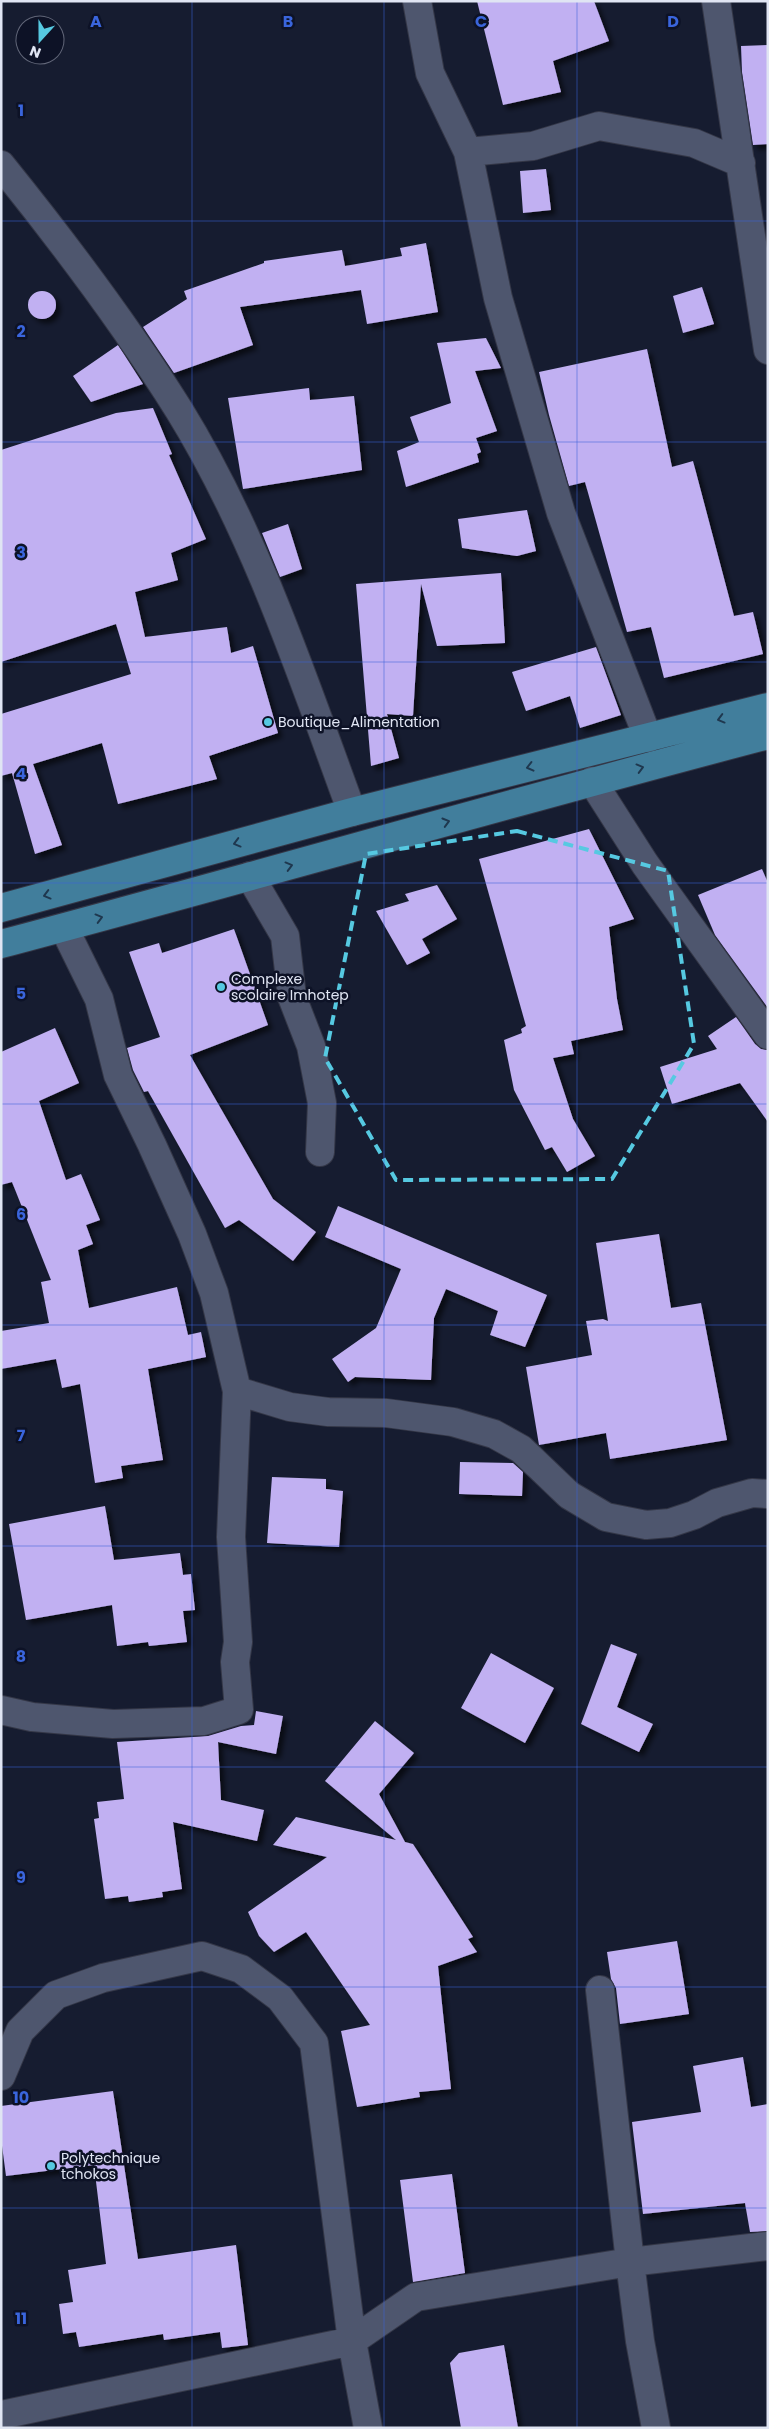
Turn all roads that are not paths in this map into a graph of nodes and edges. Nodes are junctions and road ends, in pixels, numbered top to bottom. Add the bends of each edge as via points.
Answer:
1 (417, 1) edge
2 (716, 1) edge
3 (468, 152) junction
4 (741, 163) junction
5 (1, 165) edge
6 (768, 350) edge
7 (768, 707) edge
8 (768, 735) edge
9 (648, 738) junction
10 (592, 781) junction
11 (352, 812) junction
12 (250, 876) junction
13 (1, 908) edge
14 (64, 928) junction
15 (1, 944) edge
16 (768, 1034) edge
17 (320, 1152) dead end
18 (237, 1391) junction
19 (768, 1494) edge
20 (1, 1710) edge
21 (600, 1990) dead end
22 (1, 2076) edge
23 (768, 2246) edge
24 (630, 2262) junction
25 (352, 2341) junction
26 (1, 2415) edge
27 (368, 2428) edge
28 (656, 2428) edge

1 - 3 street via 430,73
2 - 4 street
3 - 4 street via 533,146 598,126 694,143
3 - 9 street via 498,298 561,513
4 - 6 street
5 - 11 street via 67,247 174,402 224,493 261,572
7 -> 9 main road
10 -> 8 main road
9 -> 11 main road
12 -> 10 main road
10 - 16 street via 645,864
11 -> 13 main road
14 -> 12 main road
12 - 17 street via 286,936 292,997 311,1046 322,1103
14 - 15 main road
14 - 18 street via 98,999 118,1075 192,1234 214,1293
18 - 19 street via 290,1406 453,1422 494,1434 521,1449 569,1495 606,1516 646,1525 670,1523 717,1503 752,1493
18 - 20 street via 231,1537 239,1710 204,1721 112,1724 32,1717
21 - 24 street
22 - 25 street via 20,2030 56,1995 103,1978 202,1956 241,1969 280,1998 314,2043
23 - 24 street
24 - 25 street via 416,2297
24 - 28 street
25 - 26 street
25 - 27 street

